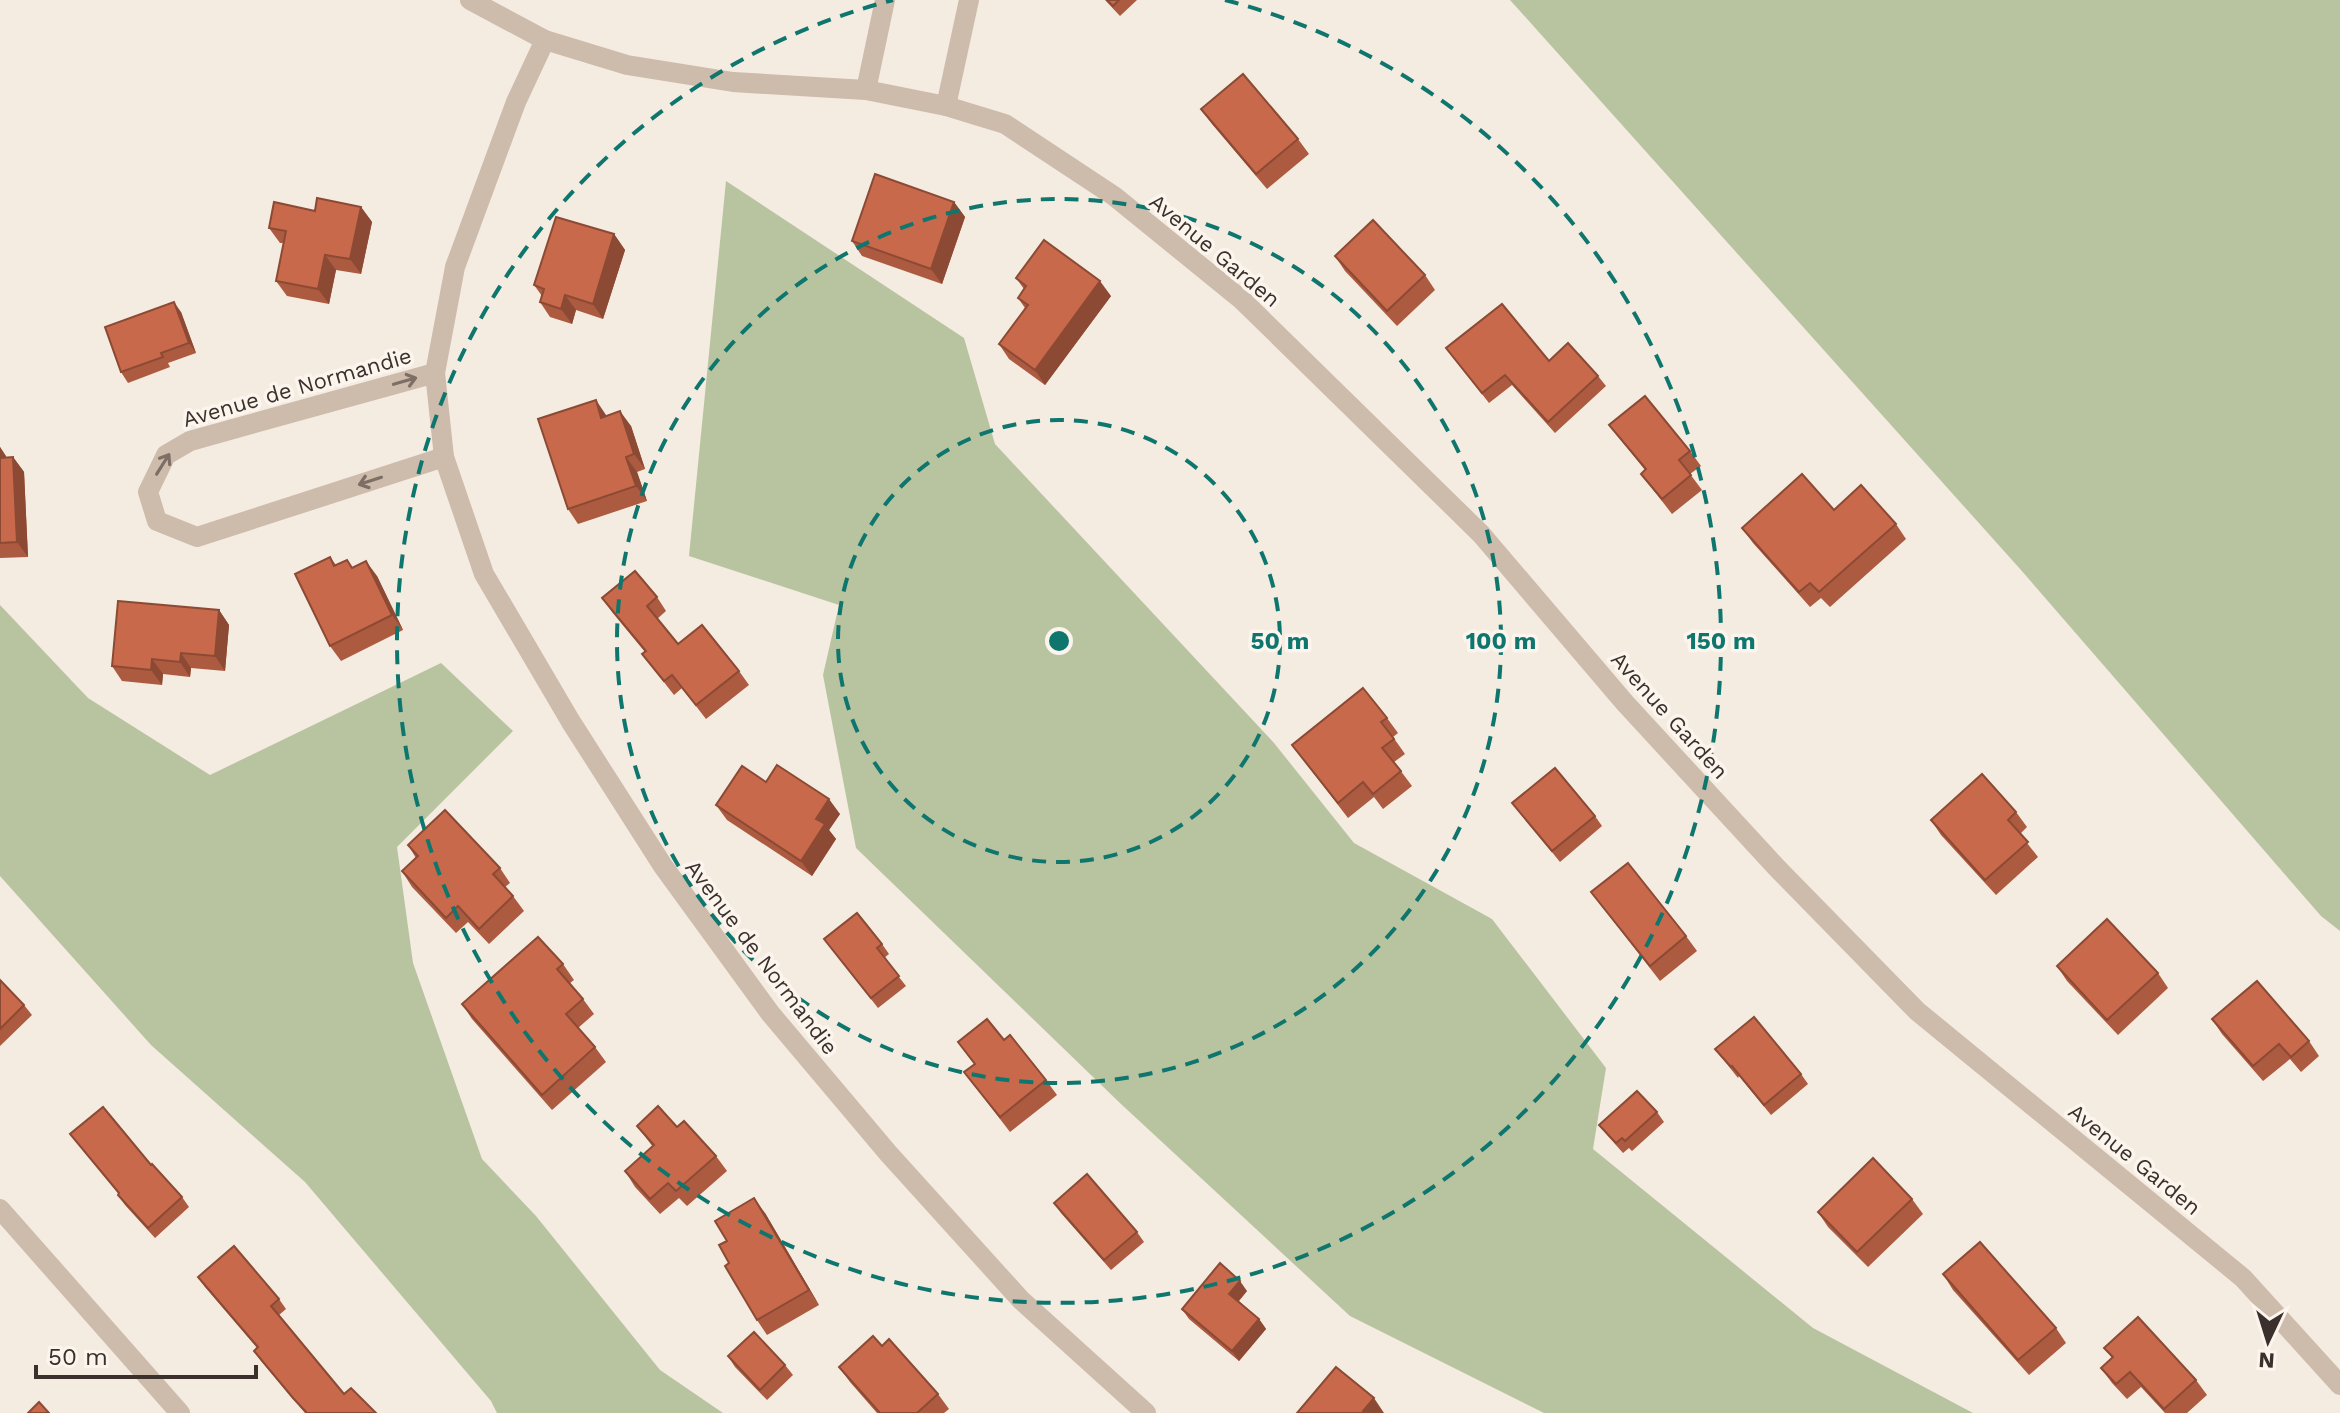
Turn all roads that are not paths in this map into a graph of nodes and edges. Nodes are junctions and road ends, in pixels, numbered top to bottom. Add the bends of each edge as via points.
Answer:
1 (470, 0) edge
2 (885, 0) edge
3 (969, 0) edge
4 (545, 40) junction
5 (866, 90) junction
6 (946, 106) junction
7 (435, 373) junction
8 (444, 457) junction
9 (0, 1209) edge
10 (2340, 1385) edge
11 (180, 1413) edge
12 (1146, 1413) edge

1 - 4 street, Avenue Garden
2 - 5 street
3 - 6 street
4 - 5 street, Avenue Garden via 627,65 733,82
4 - 7 street, Avenue de Normandie via 516,102 455,267
5 - 6 street, Avenue Garden
6 - 10 street, Avenue Garden via 1005,124 1114,196 1242,300 1481,534 1625,703 1917,1011 2243,1278
7 - 8 street, Avenue de Normandie
8 -> 7 street, Avenue de Normandie via 197,537 157,521 148,492 166,455 190,441
8 - 12 street, Avenue de Normandie via 484,574 663,866 770,1013 1021,1300
9 - 11 street

